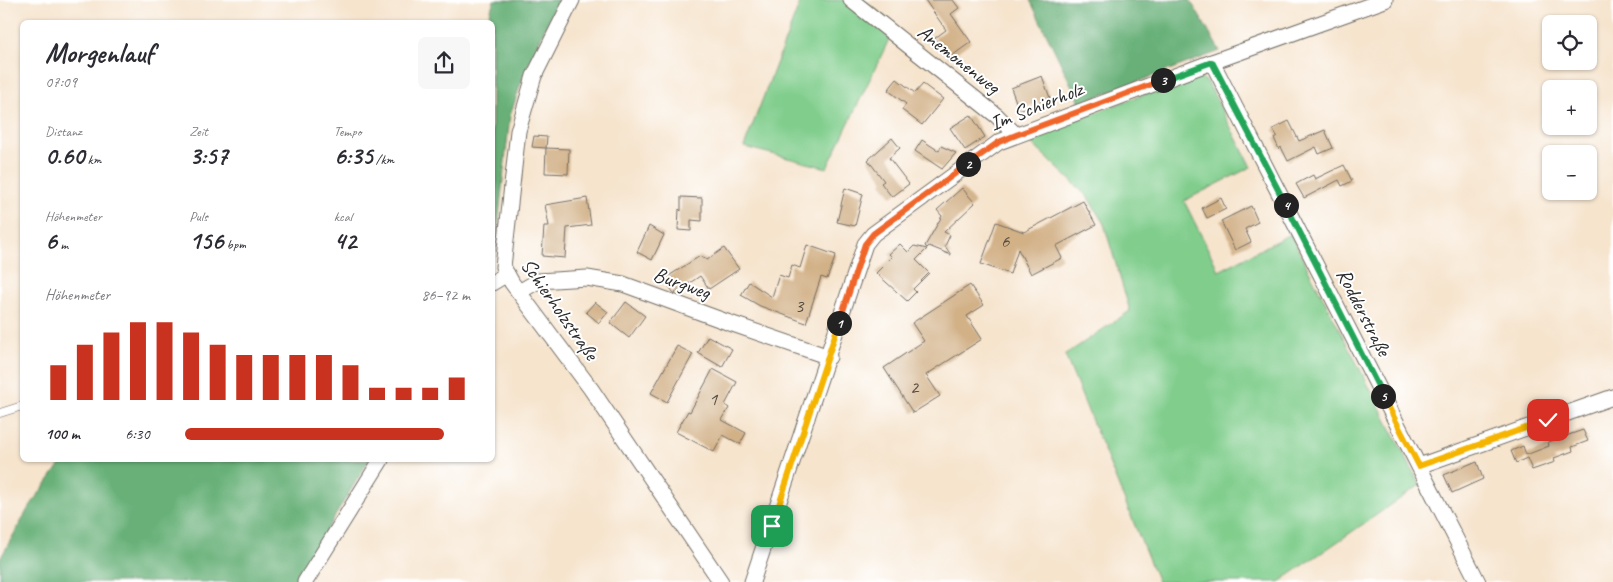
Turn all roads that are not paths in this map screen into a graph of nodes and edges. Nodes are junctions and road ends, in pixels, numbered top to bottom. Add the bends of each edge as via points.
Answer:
1 (572, 0) edge
2 (851, 0) edge
3 (1385, 0) edge
4 (1212, 62) junction
5 (1016, 135) junction
6 (507, 274) junction
7 (495, 280) edge
8 (519, 292) junction
9 (828, 357) junction
10 (1613, 396) edge
11 (20, 407) edge
12 (0, 413) edge
13 (381, 462) edge
14 (1419, 466) junction
15 (305, 582) edge
16 (721, 582) edge
17 (752, 582) edge
18 (1478, 582) edge

1 - 6 street, Schierholzstraße via 534,76 518,131 503,263
2 - 5 street, Anemonenweg via 997,116
3 - 4 street, Im Schierholz
4 - 5 street, Im Schierholz
4 - 14 street, Rodderstraße
5 - 9 street, Im Schierholz via 999,142 873,234 865,244
6 - 7 street
6 - 8 street, Schierholzstraße
8 - 9 street, Burgweg via 538,281 587,278 623,284
8 - 16 street, Schierholzstraße via 591,389
9 - 17 street, Im Schierholz
10 - 14 street
11 - 12 lane
13 - 15 street
14 - 18 street, Rodderstraße

